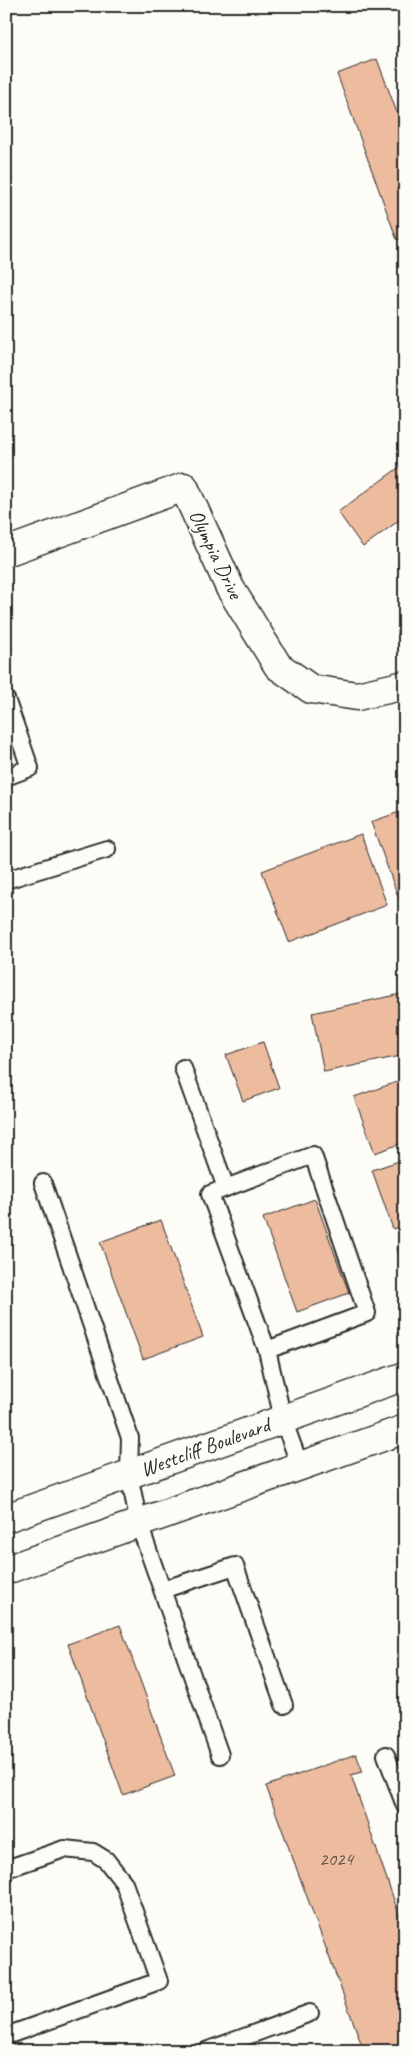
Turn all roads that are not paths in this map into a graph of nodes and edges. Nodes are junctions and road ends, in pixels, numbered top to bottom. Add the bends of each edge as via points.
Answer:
1 (6, 552) edge
2 (405, 685) edge
3 (6, 699) edge
4 (6, 776) edge
5 (107, 849) dead end
6 (6, 880) edge
7 (183, 1068) dead end
8 (43, 1183) dead end
9 (226, 1188) junction
10 (267, 1350) junction
11 (405, 1376) edge
12 (283, 1419) junction
13 (405, 1429) edge
14 (300, 1466) junction
15 (129, 1474) junction
16 (6, 1518) edge
17 (139, 1524) junction
18 (6, 1570) edge
19 (162, 1590) junction
20 (284, 1705) dead end
21 (220, 1755) dead end
22 (386, 1755) dead end
23 (405, 1806) edge
24 (6, 1869) edge
25 (310, 2013) dead end
26 (6, 2036) edge
27 (206, 2051) edge

1 - 2 street, Olympia Drive via 184,487 230,588 278,666 311,689 357,696
3 - 4 lane via 30,768
5 - 6 lane
7 - 9 lane
8 - 15 lane via 130,1438
9 - 10 lane via 210,1194
9 - 10 lane via 313,1155 367,1313
10 - 12 lane
11 - 12 street, Westcliff Boulevard
12 - 14 lane
12 - 15 street, Westcliff Boulevard
13 - 14 street
14 - 17 street
15 - 16 street, Westcliff Boulevard
15 - 17 lane
17 - 18 street
17 - 19 lane
19 - 20 lane via 235,1566
19 - 21 lane
22 - 23 lane
24 - 26 lane via 64,1849 93,1852 106,1860 124,1884 159,1981
25 - 27 lane

